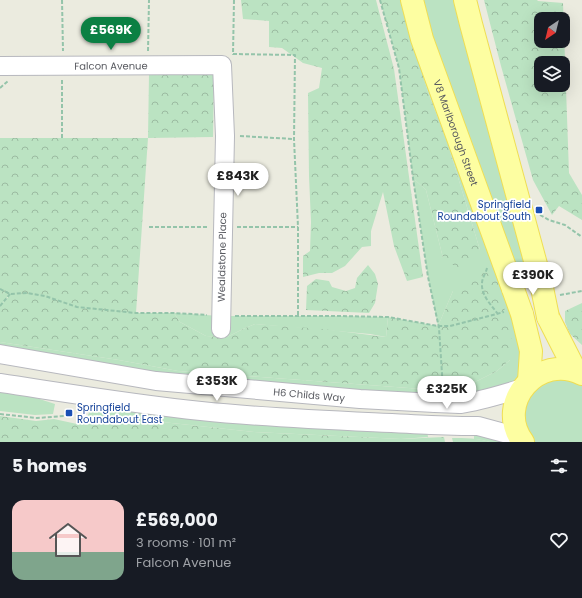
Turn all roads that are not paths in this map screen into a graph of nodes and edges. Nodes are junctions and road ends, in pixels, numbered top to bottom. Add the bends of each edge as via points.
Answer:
1 (412, 0) edge
2 (465, 0) edge
3 (222, 65) joint
4 (0, 66) edge
5 (221, 329) dead end
6 (2, 355) edge
7 (578, 372) edge
8 (0, 383) edge
9 (526, 384) junction
10 (521, 440) edge

1 - 9 main road, V8 Marlborough Street, bridge via 424,46 522,314 531,351
2 - 7 main road, bridge via 548,316
3 - 4 street, Falcon Avenue
3 - 5 street, Wealdstone Place via 225,136
6 - 9 street, H6 Childs Way, bridge via 156,381 360,399 439,396 460,404 495,397
7 - 9 main road via 558,368 542,372
8 - 10 street, bridge via 202,411 282,418 478,426
9 - 10 main road, V8 Marlborough Street via 517,399 514,412 515,425

